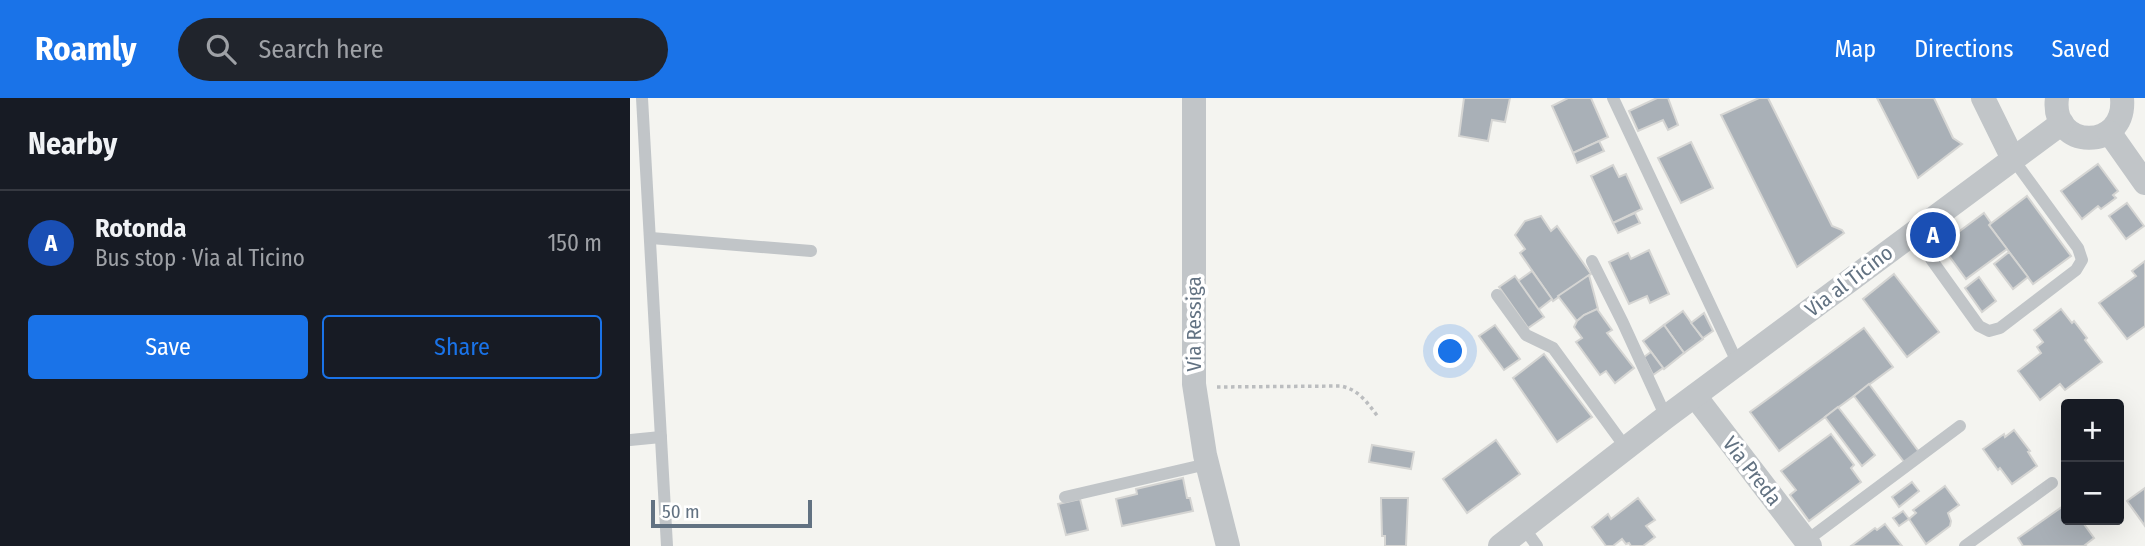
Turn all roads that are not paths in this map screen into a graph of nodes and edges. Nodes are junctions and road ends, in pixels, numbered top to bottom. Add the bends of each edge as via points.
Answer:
1 (642, 98) edge
2 (1194, 98) edge
3 (1613, 98) edge
4 (1983, 98) edge
5 (2057, 98) edge
6 (2122, 98) edge
7 (2062, 124) junction
8 (2109, 132) junction
9 (2013, 159) junction
10 (2145, 183) edge
11 (651, 238) junction
12 (811, 251) dead end
13 (1931, 259) dead end
14 (1592, 261) dead end
15 (1497, 295) dead end
16 (1738, 364) junction
17 (1695, 397) junction
18 (1667, 417) junction
19 (1960, 426) dead end
20 (661, 437) junction
21 (630, 440) edge
22 (1626, 448) junction
23 (1207, 464) junction
24 (2052, 483) dead end
25 (1065, 497) dead end
26 (1530, 537) edge
27 (1808, 543) edge
28 (667, 546) edge
29 (1228, 546) edge
30 (1500, 546) edge
31 (1965, 546) edge

1 - 11 lane
2 - 23 street, Via Ressiga via 1194,384
3 - 16 lane
4 - 9 street
5 - 7 street
6 - 8 street via 2121,117
7 - 8 street via 2084,138
7 - 9 street, Via al Ticino
8 - 10 street
9 - 13 lane via 2078,248 2082,260 2076,270 2000,328 1989,331 1979,326
9 - 16 street, Via al Ticino
11 - 12 lane
11 - 20 lane
14 - 18 lane
15 - 22 lane via 1527,335 1553,348
16 - 17 street, Via al Ticino
17 - 18 street, Via al Ticino
17 - 27 street, Via Preda
18 - 22 street, Via al Ticino
19 - 27 lane
20 - 21 lane
20 - 28 lane
22 - 26 street, Via al Ticino
23 - 25 lane
23 - 29 street, Via Ressiga
24 - 31 lane
26 - 30 street, Via al Ticino

